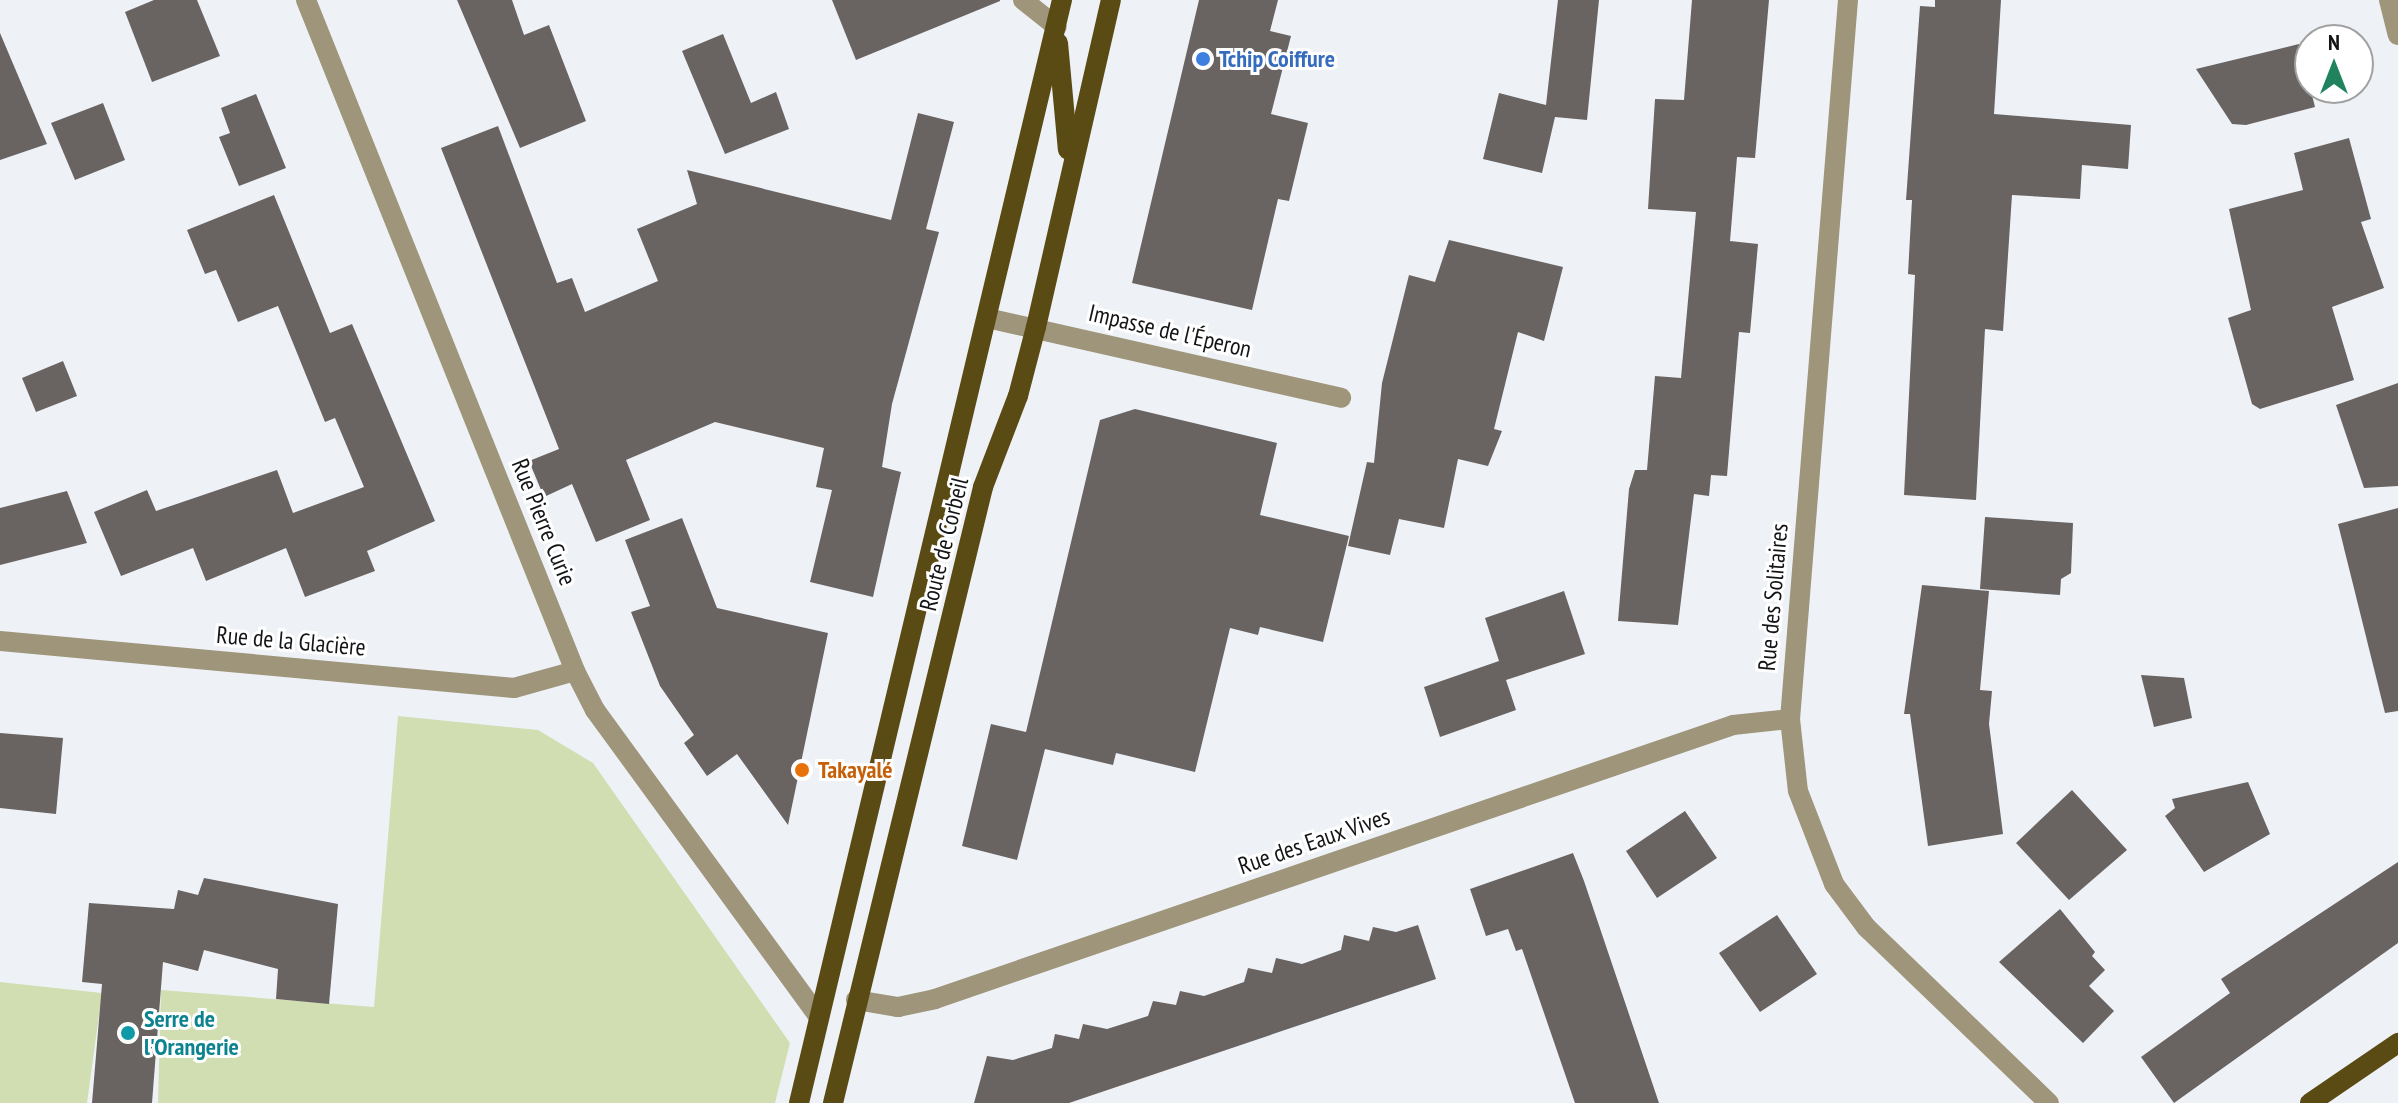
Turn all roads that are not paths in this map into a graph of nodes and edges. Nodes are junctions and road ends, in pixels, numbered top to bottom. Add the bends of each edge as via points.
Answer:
1 (306, 0) edge
2 (1023, 0) edge
3 (1062, 0) edge
4 (1111, 0) edge
5 (1848, 0) edge
6 (2389, 0) edge
7 (1057, 27) junction
8 (2398, 35) edge
9 (1070, 167) junction
10 (987, 318) junction
11 (1036, 327) junction
12 (1341, 398) dead end
13 (0, 641) edge
14 (575, 671) junction
15 (1790, 719) junction
16 (856, 1000) junction
17 (819, 1017) junction
18 (2398, 1043) edge
19 (799, 1103) edge
20 (833, 1103) edge
21 (2049, 1103) edge
22 (2310, 1103) edge

1 - 14 street, Rue Pierre Curie
2 - 7 street
3 - 7 main road, Route de Corbeil
4 - 9 main road, Route de Corbeil
5 - 15 street, Rue des Solitaires
6 - 8 street
7 - 9 main road
7 - 10 main road, Route de Corbeil
9 - 11 main road, Route de Corbeil
10 - 11 street, Impasse de l'Éperon
10 - 17 main road, Route de Corbeil
11 - 12 street, Impasse de l'Éperon
11 - 16 main road, Route de Corbeil via 1018,396 983,487
13 - 14 street, Rue de la Glacière via 514,688
14 - 17 street, Rue Pierre Curie via 595,710
15 - 16 street, Rue des Eaux Vives via 1733,725 935,999 898,1007
15 - 21 street, Rue des Solitaires via 1798,791 1834,884 1866,927
16 - 20 main road, Route de Corbeil
17 - 19 main road, Route de Corbeil
18 - 22 main road

